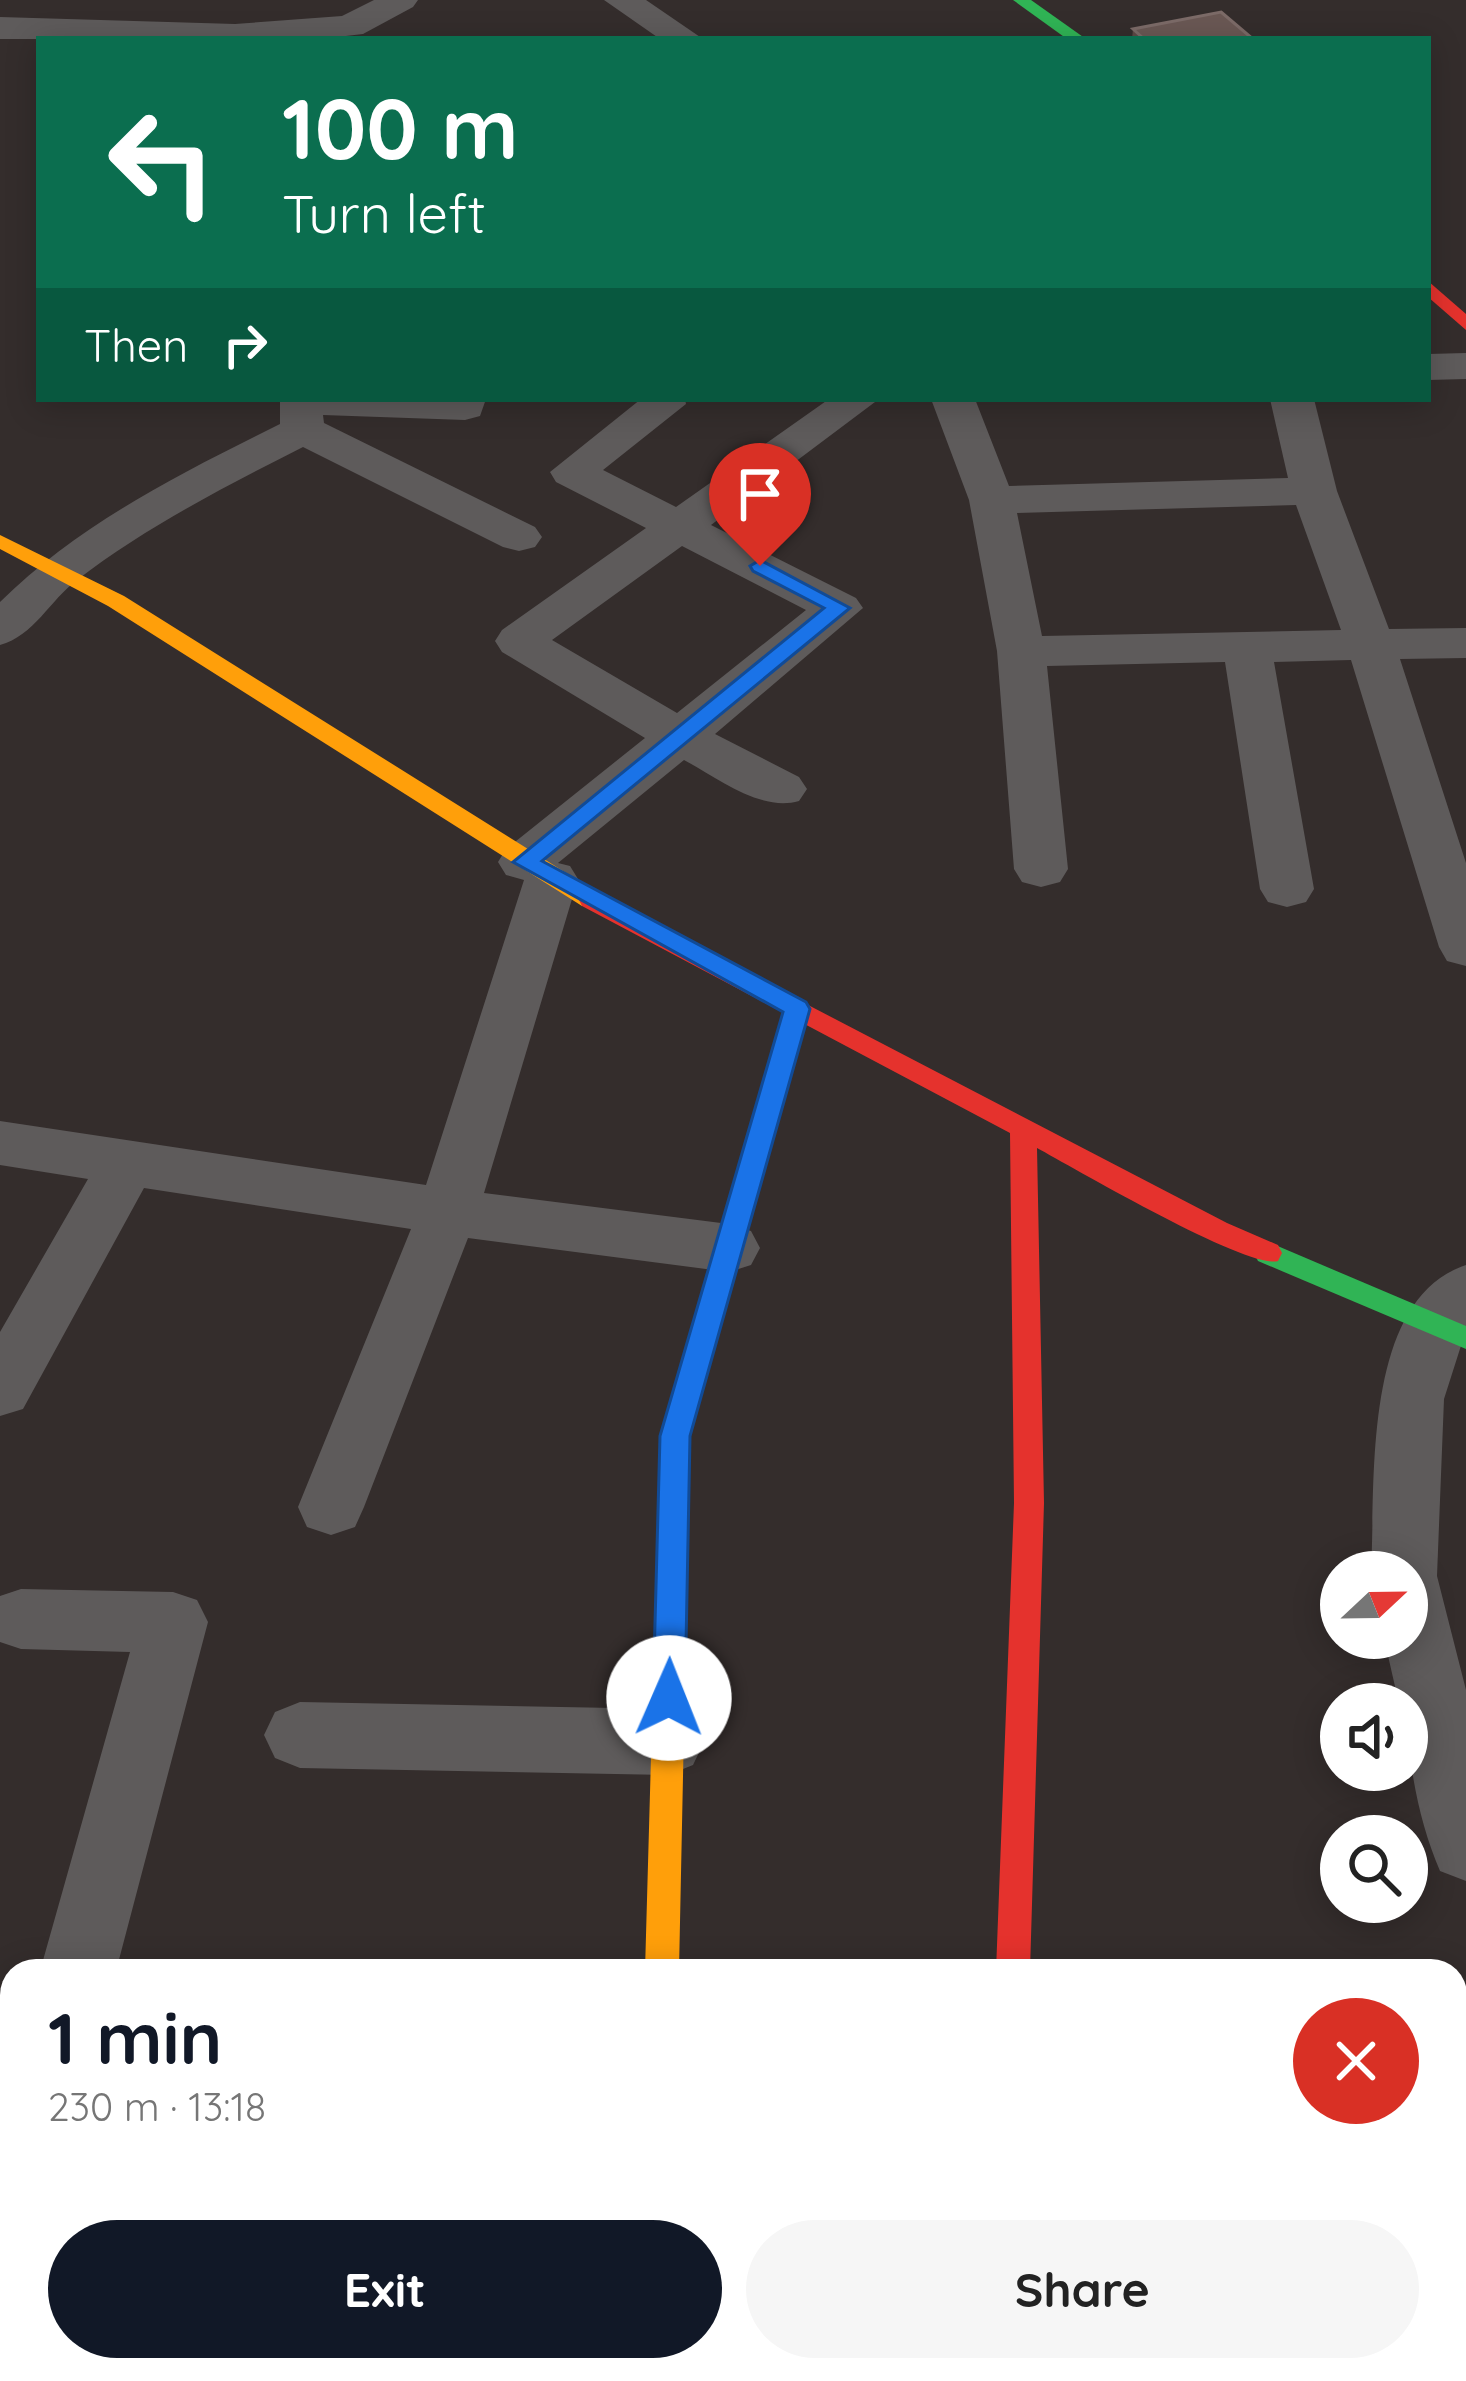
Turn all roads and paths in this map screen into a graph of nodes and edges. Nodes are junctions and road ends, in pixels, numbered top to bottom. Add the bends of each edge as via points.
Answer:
1 (401, 0) edge
2 (622, 0) edge
3 (1021, 0) edge
4 (0, 28) edge
5 (136, 36) edge
6 (680, 36) edge
7 (1074, 36) edge
8 (1431, 290) edge
9 (1464, 320) edge
10 (1466, 365) edge
11 (1431, 367) edge
12 (300, 402) edge
13 (328, 402) edge
14 (464, 402) edge
15 (664, 402) edge
16 (853, 402) edge
17 (954, 402) edge
18 (1293, 402) edge
19 (303, 430) junction
20 (1315, 491) junction
21 (992, 500) junction
22 (681, 525) junction
23 (520, 537) dead end
24 (0, 541) edge
25 (58, 572) junction
26 (0, 630) edge
27 (1466, 644) edge
28 (1371, 646) junction
29 (1021, 651) junction
30 (1248, 651) junction
31 (680, 737) junction
32 (782, 789) dead end
33 (1041, 869) dead end
34 (538, 871) junction
35 (1287, 889) dead end
36 (1466, 946) edge
37 (797, 1009) junction
38 (1023, 1129) junction
39 (0, 1143) edge
40 (128, 1163) junction
41 (448, 1212) junction
42 (729, 1248) junction
43 (1455, 1317) edge
44 (0, 1390) edge
45 (331, 1507) dead end
46 (1406, 1551) edge
47 (21, 1619) dead end
48 (1424, 1659) edge
49 (300, 1735) dead end
50 (668, 1742) junction
51 (1466, 1846) edge
52 (81, 1959) edge
53 (662, 1959) edge
54 (1013, 1959) edge

1 - 5 street via 350,26
2 - 6 street
3 - 7 street
4 - 5 street
8 - 9 street
10 - 11 street
12 - 19 street
13 - 14 street
15 - 22 street via 572,472
16 - 22 street
17 - 21 street
18 - 20 street
19 - 23 street
19 - 25 street via 197,483
20 - 21 street
20 - 28 street
21 - 29 street
22 - 31 street via 839,608
22 - 31 street via 519,641
24 - 25 street
25 - 26 street
25 - 34 street
27 - 28 street
28 - 30 street
28 - 36 street
29 - 30 street
29 - 33 street
30 - 35 street
31 - 32 street
31 - 34 street
34 - 37 street
34 - 41 street
37 - 38 street
37 - 42 street
38 - 43 street via 1217,1231
38 - 54 street via 1029,1503
39 - 40 street
40 - 41 street
40 - 44 street
41 - 42 street
41 - 45 street
42 - 50 street via 675,1436
43 - 46 street via 1412,1399
47 - 52 street via 173,1622
48 - 51 street
49 - 50 street
50 - 53 street

